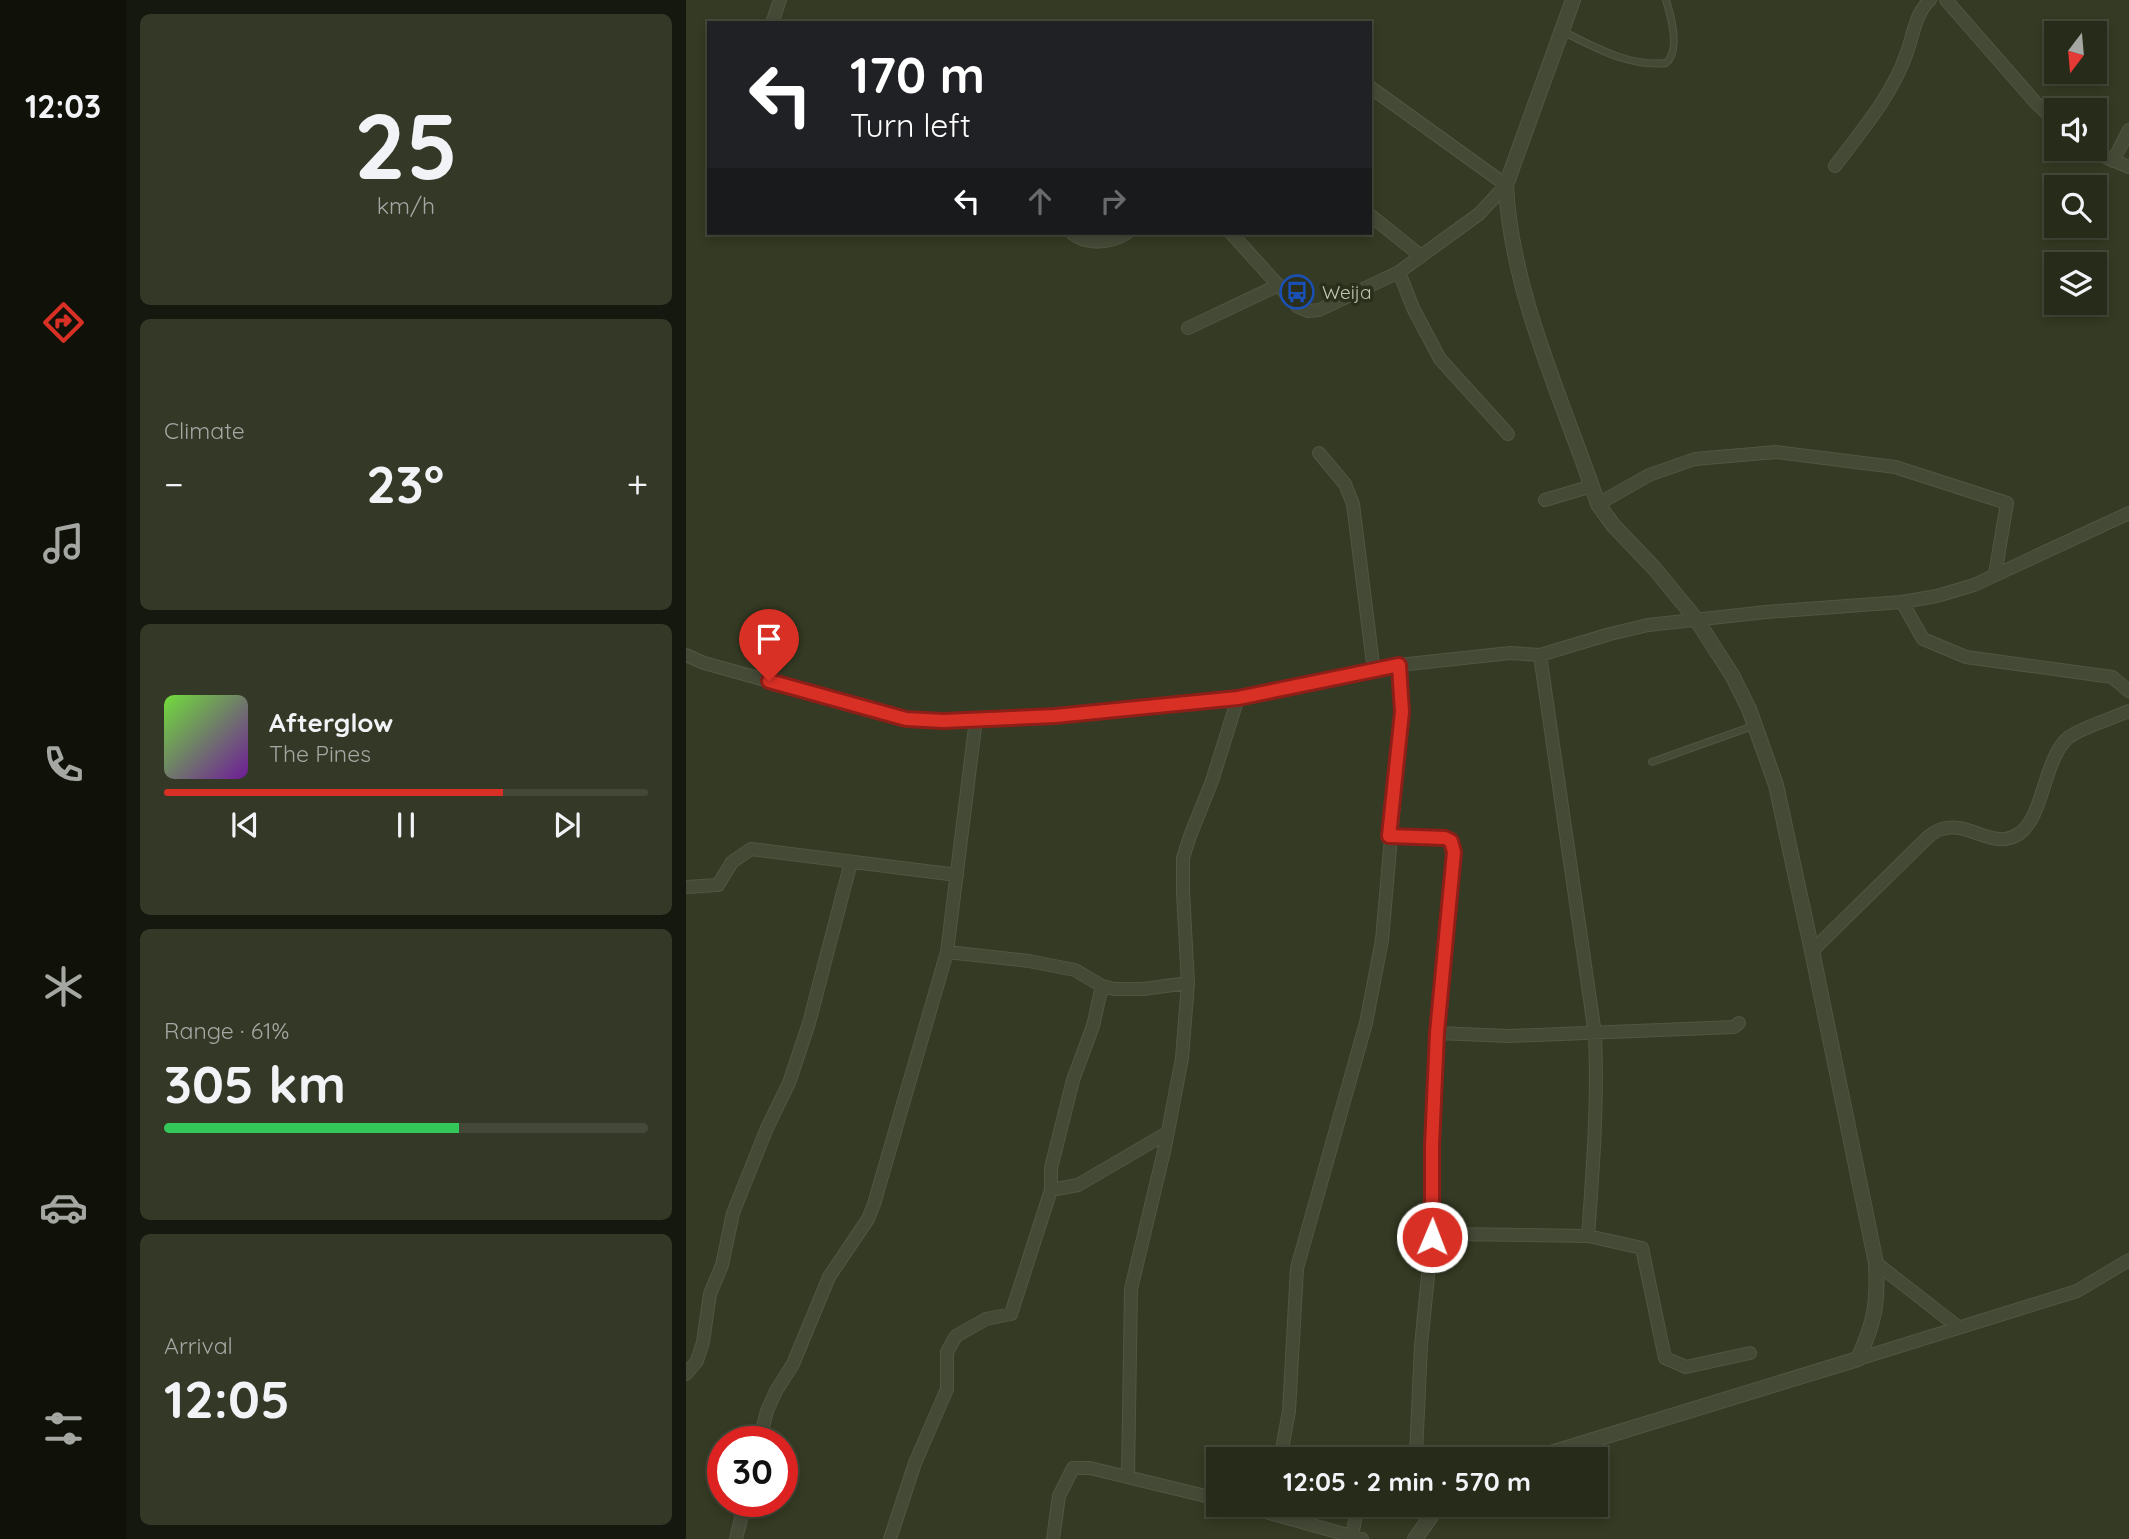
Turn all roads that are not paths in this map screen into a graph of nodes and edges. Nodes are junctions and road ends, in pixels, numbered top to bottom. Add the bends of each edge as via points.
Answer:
1 (780, 0) edge
2 (1573, 0) edge
3 (1666, 0) edge
4 (1930, 0) edge
5 (1946, 0) edge
6 (773, 21) edge
7 (1562, 31) junction
8 (1372, 88) edge
9 (2044, 111) edge
10 (2129, 130) edge
11 (2107, 158) edge
12 (2113, 161) junction
13 (1835, 166) dead end
14 (2129, 167) edge
15 (1506, 185) junction
16 (1372, 217) edge
17 (1075, 235) edge
18 (1124, 235) edge
19 (1233, 235) edge
20 (1421, 256) junction
21 (1399, 272) junction
22 (1279, 285) junction
23 (1188, 328) dead end
24 (1508, 434) dead end
25 (1319, 453) dead end
26 (1592, 486) junction
27 (1545, 500) dead end
28 (1598, 504) junction
29 (2129, 513) edge
30 (1995, 574) junction
31 (1902, 602) junction
32 (1696, 619) junction
33 (686, 655) edge
34 (1540, 655) junction
35 (1399, 665) junction
36 (1374, 672) junction
37 (2129, 691) edge
38 (1238, 698) junction
39 (2129, 711) edge
40 (976, 719) junction
41 (1755, 726) junction
42 (1651, 762) dead end
43 (1389, 836) junction
44 (851, 862) junction
45 (957, 876) junction
46 (686, 887) edge
47 (1812, 951) junction
48 (947, 952) junction
49 (1188, 983) junction
50 (1102, 986) junction
51 (1739, 1023) dead end
52 (1437, 1033) junction
53 (1595, 1034) junction
54 (1167, 1133) junction
55 (1051, 1190) junction
56 (1588, 1236) junction
57 (1432, 1237) junction
58 (2129, 1260) edge
59 (1876, 1263) junction
60 (1958, 1327) junction
61 (1749, 1353) dead end
62 (1858, 1359) junction
63 (686, 1374) edge
64 (764, 1426) edge
65 (1282, 1447) edge
66 (1416, 1447) edge
67 (1570, 1447) edge
68 (1128, 1476) junction
69 (1206, 1496) edge
70 (741, 1517) edge
71 (1297, 1517) edge
72 (1357, 1517) edge
73 (1431, 1517) edge
74 (1357, 1537) edge
75 (736, 1539) edge
76 (890, 1539) edge
77 (1053, 1539) edge
78 (1415, 1539) edge

1 - 6 street
2 - 7 street
3 - 7 lane via 1673,41 1672,57 1666,63 1609,54
4 - 13 street via 1923,6 1906,57 1874,117
5 - 9 street
7 - 15 street
8 - 15 street
10 - 12 street
11 - 12 street
12 - 14 street
15 - 20 street via 1479,214
15 - 26 street via 1507,212 1526,293
16 - 20 street
17 - 18 street via 1081,240 1113,242
19 - 22 street
20 - 21 street
21 - 22 street via 1336,304 1308,311 1298,307
21 - 24 street via 1440,359
22 - 23 street
25 - 36 street via 1345,484 1353,504
26 - 27 street
26 - 28 street
28 - 30 street via 1649,475 1695,459 1776,452 1895,467 2007,503
28 - 32 street
29 - 30 street
30 - 31 street via 1974,585
31 - 32 street
31 - 37 street via 1923,639 1966,657 2112,677
32 - 34 street via 1648,625
32 - 41 street via 1732,675
33 - 40 street via 906,719
34 - 35 street via 1510,653
34 - 53 street
35 - 36 street
35 - 43 street via 1402,712
36 - 38 street
38 - 40 street
38 - 49 street via 1183,858
39 - 47 street via 2068,738 2055,757 2028,827 2003,841 1942,828
40 - 45 street
41 - 42 lane
41 - 47 street via 1776,785
43 - 52 street via 1445,838 1453,845
43 - 65 street via 1382,940 1366,1023 1297,1268 1289,1411
44 - 45 street
44 - 46 street via 751,849 732,862 718,885
44 - 63 street via 809,1023 789,1083 733,1213 722,1265 710,1294 703,1342 697,1361
45 - 48 street
47 - 59 street
48 - 50 street via 1075,970
48 - 64 street via 874,1204 829,1277
49 - 50 street via 1126,990
49 - 54 street via 1182,1058
50 - 55 street via 1051,1168
51 - 53 street via 1734,1027
52 - 53 street
52 - 57 street
53 - 56 street via 1596,1137
54 - 55 street via 1078,1185
54 - 68 street via 1131,1289
55 - 76 street via 1011,1314 986,1319 956,1336 947,1352 947,1390 915,1463
56 - 57 street
56 - 61 street via 1642,1248 1665,1358 1686,1367
57 - 66 street
58 - 60 street via 2077,1291
59 - 60 street
59 - 62 street via 1878,1297
60 - 62 street
62 - 67 street
68 - 69 street
68 - 77 street via 1073,1468 1059,1496
70 - 75 street
71 - 74 street
72 - 74 street
73 - 78 street

